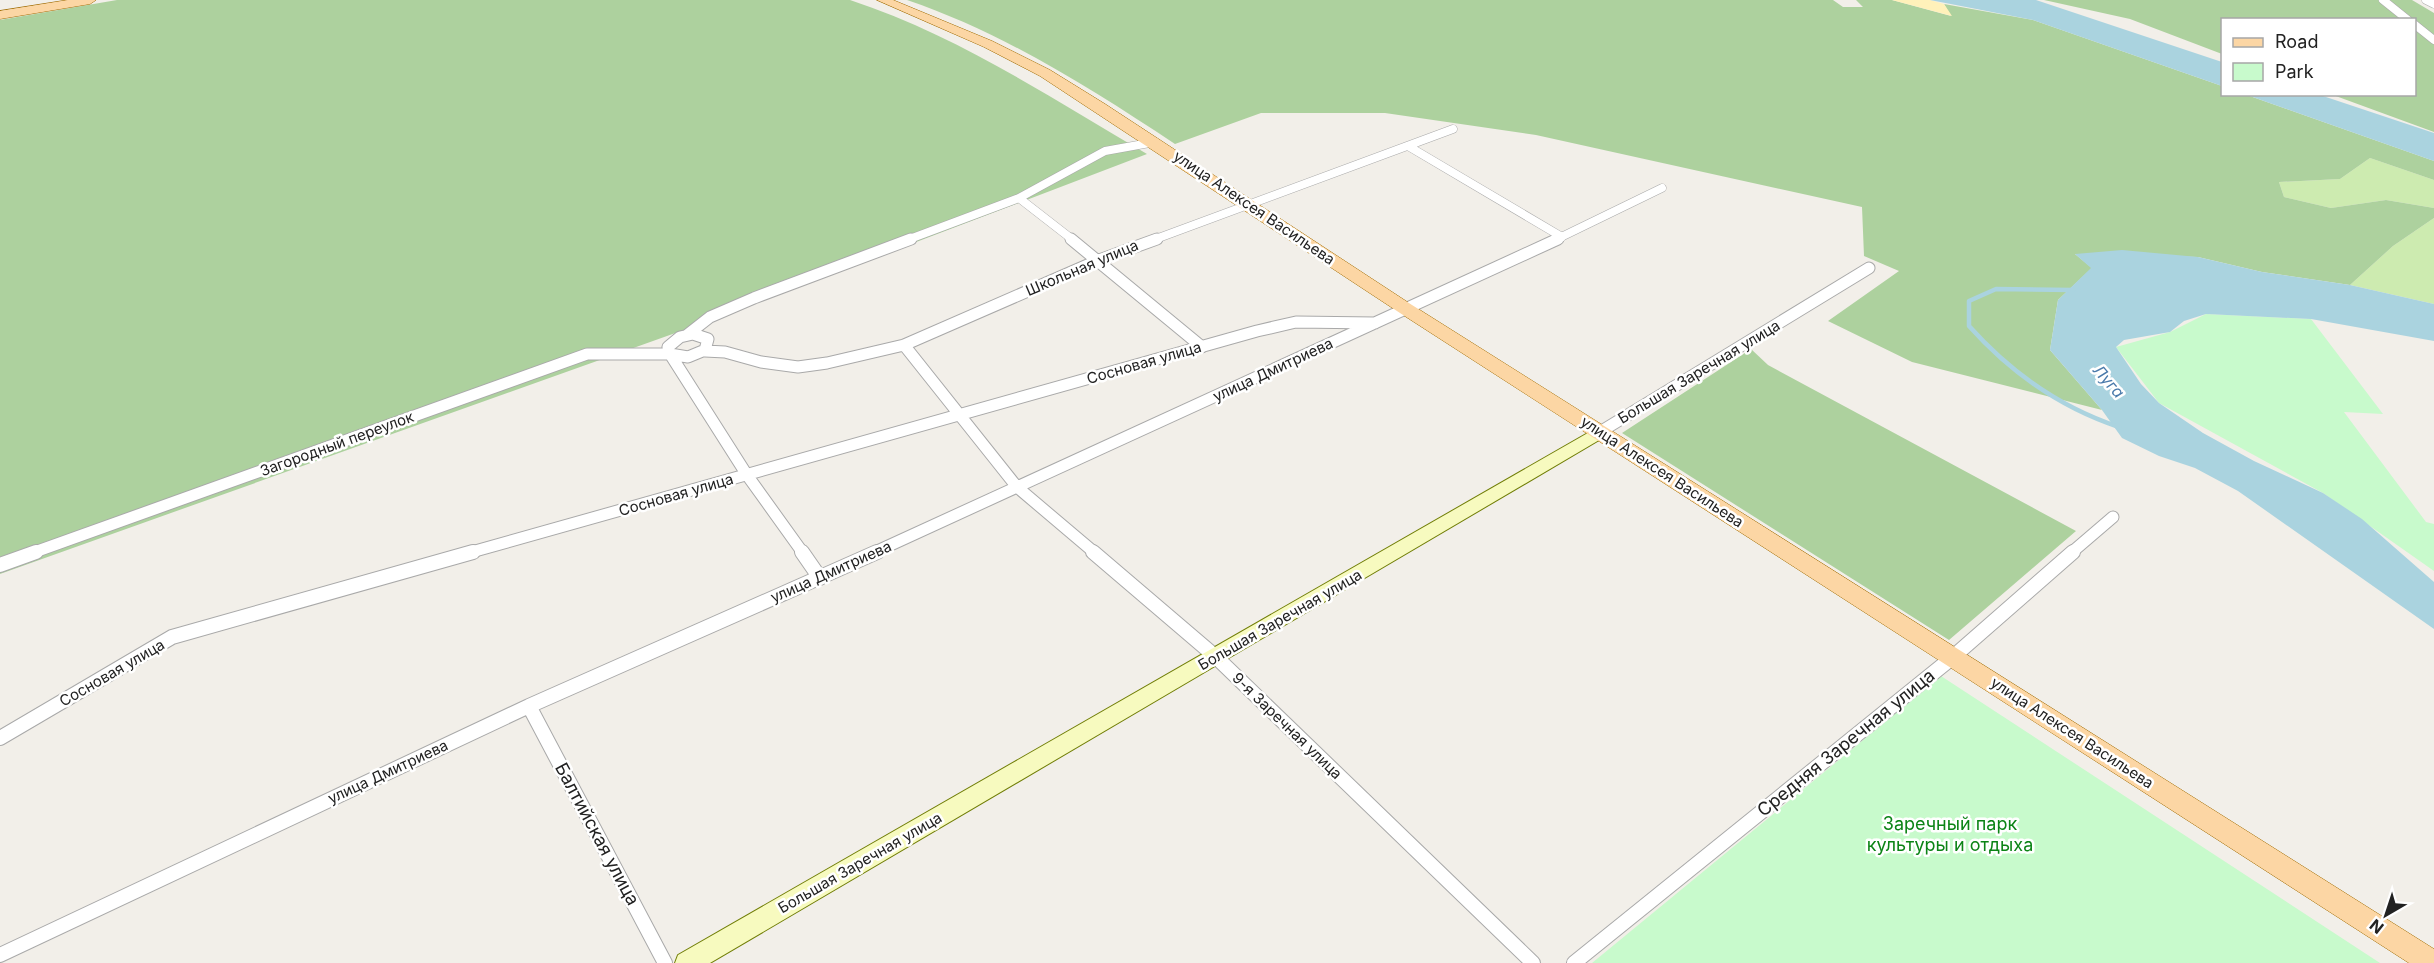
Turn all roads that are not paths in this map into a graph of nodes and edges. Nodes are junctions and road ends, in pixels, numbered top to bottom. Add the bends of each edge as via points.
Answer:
1 (90, 0) edge
2 (883, 0) edge
3 (2384, 0) edge
4 (2426, 0) edge
5 (2434, 4) edge
6 (0, 15) edge
7 (2406, 18) edge
8 (2416, 25) edge
9 (2434, 40) edge
10 (1453, 129) dead end
11 (1155, 142) junction
12 (1408, 146) junction
13 (1662, 188) dead end
14 (1019, 198) junction
15 (1245, 204) junction
16 (1562, 237) junction
17 (1099, 260) junction
18 (1869, 268) dead end
19 (1406, 309) junction
20 (1376, 323) junction
21 (687, 335) junction
22 (904, 345) junction
23 (1202, 347) junction
24 (705, 351) junction
25 (673, 358) junction
26 (963, 416) junction
27 (1600, 432) junction
28 (747, 475) junction
29 (1017, 487) junction
30 (2113, 517) dead end
31 (0, 565) edge
32 (820, 578) junction
33 (1216, 657) junction
34 (1953, 657) junction
35 (529, 706) junction
36 (0, 738) edge
37 (0, 955) edge
38 (665, 963) edge
39 (687, 963) edge
40 (1533, 963) edge
41 (1574, 963) edge
42 (2432, 963) edge

1 - 6 main road
2 - 11 main road, улица Алексея Васильева via 948,25 1045,73
3 - 7 street
4 - 5 street
8 - 9 street
10 - 12 street, Школьная улица
11 - 14 street via 1105,151
11 - 15 main road, улица Алексея Васильева
12 - 15 street, Школьная улица
12 - 16 street
13 - 16 street, улица Дмитриева
14 - 17 street
14 - 21 street via 754,298 710,317
15 - 17 street, Школьная улица
15 - 19 main road, улица Алексея Васильева
16 - 19 street, улица Дмитриева
17 - 22 street, Школьная улица
17 - 23 street
18 - 27 street, Большая Заречная улица
19 - 20 street, улица Дмитриева
19 - 27 main road, улица Алексея Васильева
20 - 23 street, Сосновая улица via 1296,322
20 - 29 street, улица Дмитриева
21 - 24 street via 700,334 708,339
21 - 25 street via 670,343
22 - 24 street, Школьная улица via 798,367
22 - 26 street, 9-я Заречная улица
23 - 26 street, Сосновая улица
24 - 25 street, Загородный переулок
25 - 28 street
25 - 31 street, Загородный переулок via 588,354
26 - 28 street, Сосновая улица
26 - 29 street, 9-я Заречная улица
27 - 33 street, Большая Заречная улица
27 - 34 main road, улица Алексея Васильева
28 - 32 street
28 - 36 street, Сосновая улица via 172,637
29 - 32 street, улица Дмитриева
29 - 33 street, 9-я Заречная улица
30 - 34 street, Средняя Заречная улица
32 - 35 street, улица Дмитриева
33 - 39 street, Большая Заречная улица
33 - 40 street, 9-я Заречная улица
34 - 41 street, Средняя Заречная улица
34 - 42 main road, улица Алексея Васильева
35 - 37 street, улица Дмитриева
35 - 38 street, Балтийская улица

